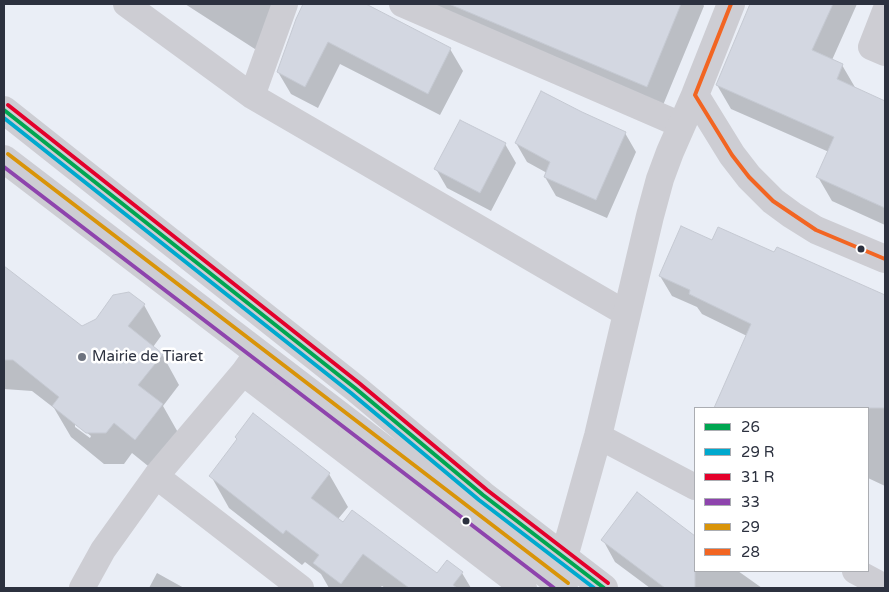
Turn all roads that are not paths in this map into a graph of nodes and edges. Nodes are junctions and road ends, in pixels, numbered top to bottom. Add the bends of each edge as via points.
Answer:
1 (126, 4) edge
2 (284, 4) edge
3 (402, 4) edge
4 (731, 4) edge
5 (885, 11) edge
6 (885, 53) edge
7 (695, 95) junction
8 (252, 96) junction
9 (4, 110) edge
10 (681, 125) junction
11 (4, 159) edge
12 (885, 259) edge
13 (627, 314) junction
14 (250, 363) junction
15 (598, 436) junction
16 (156, 476) junction
17 (694, 486) edge
18 (564, 557) junction
19 (857, 572) edge
20 (293, 586) edge
21 (885, 587) edge
22 (82, 588) edge
23 (524, 588) edge
24 (564, 588) edge
25 (604, 588) edge

1 - 8 street
2 - 8 street
3 - 10 street
4 - 7 main road
5 - 6 street via 872,47
7 - 10 main road
7 - 12 main road via 732,155 772,201 816,230
8 - 13 street
9 - 18 main road
10 - 13 main road via 652,207
11 - 14 main road
13 - 15 main road
14 - 16 street
14 - 23 street
14 - 24 main road
15 - 17 street
15 - 18 main road
16 - 20 street
16 - 22 street via 103,550
18 - 25 main road
19 - 21 street

